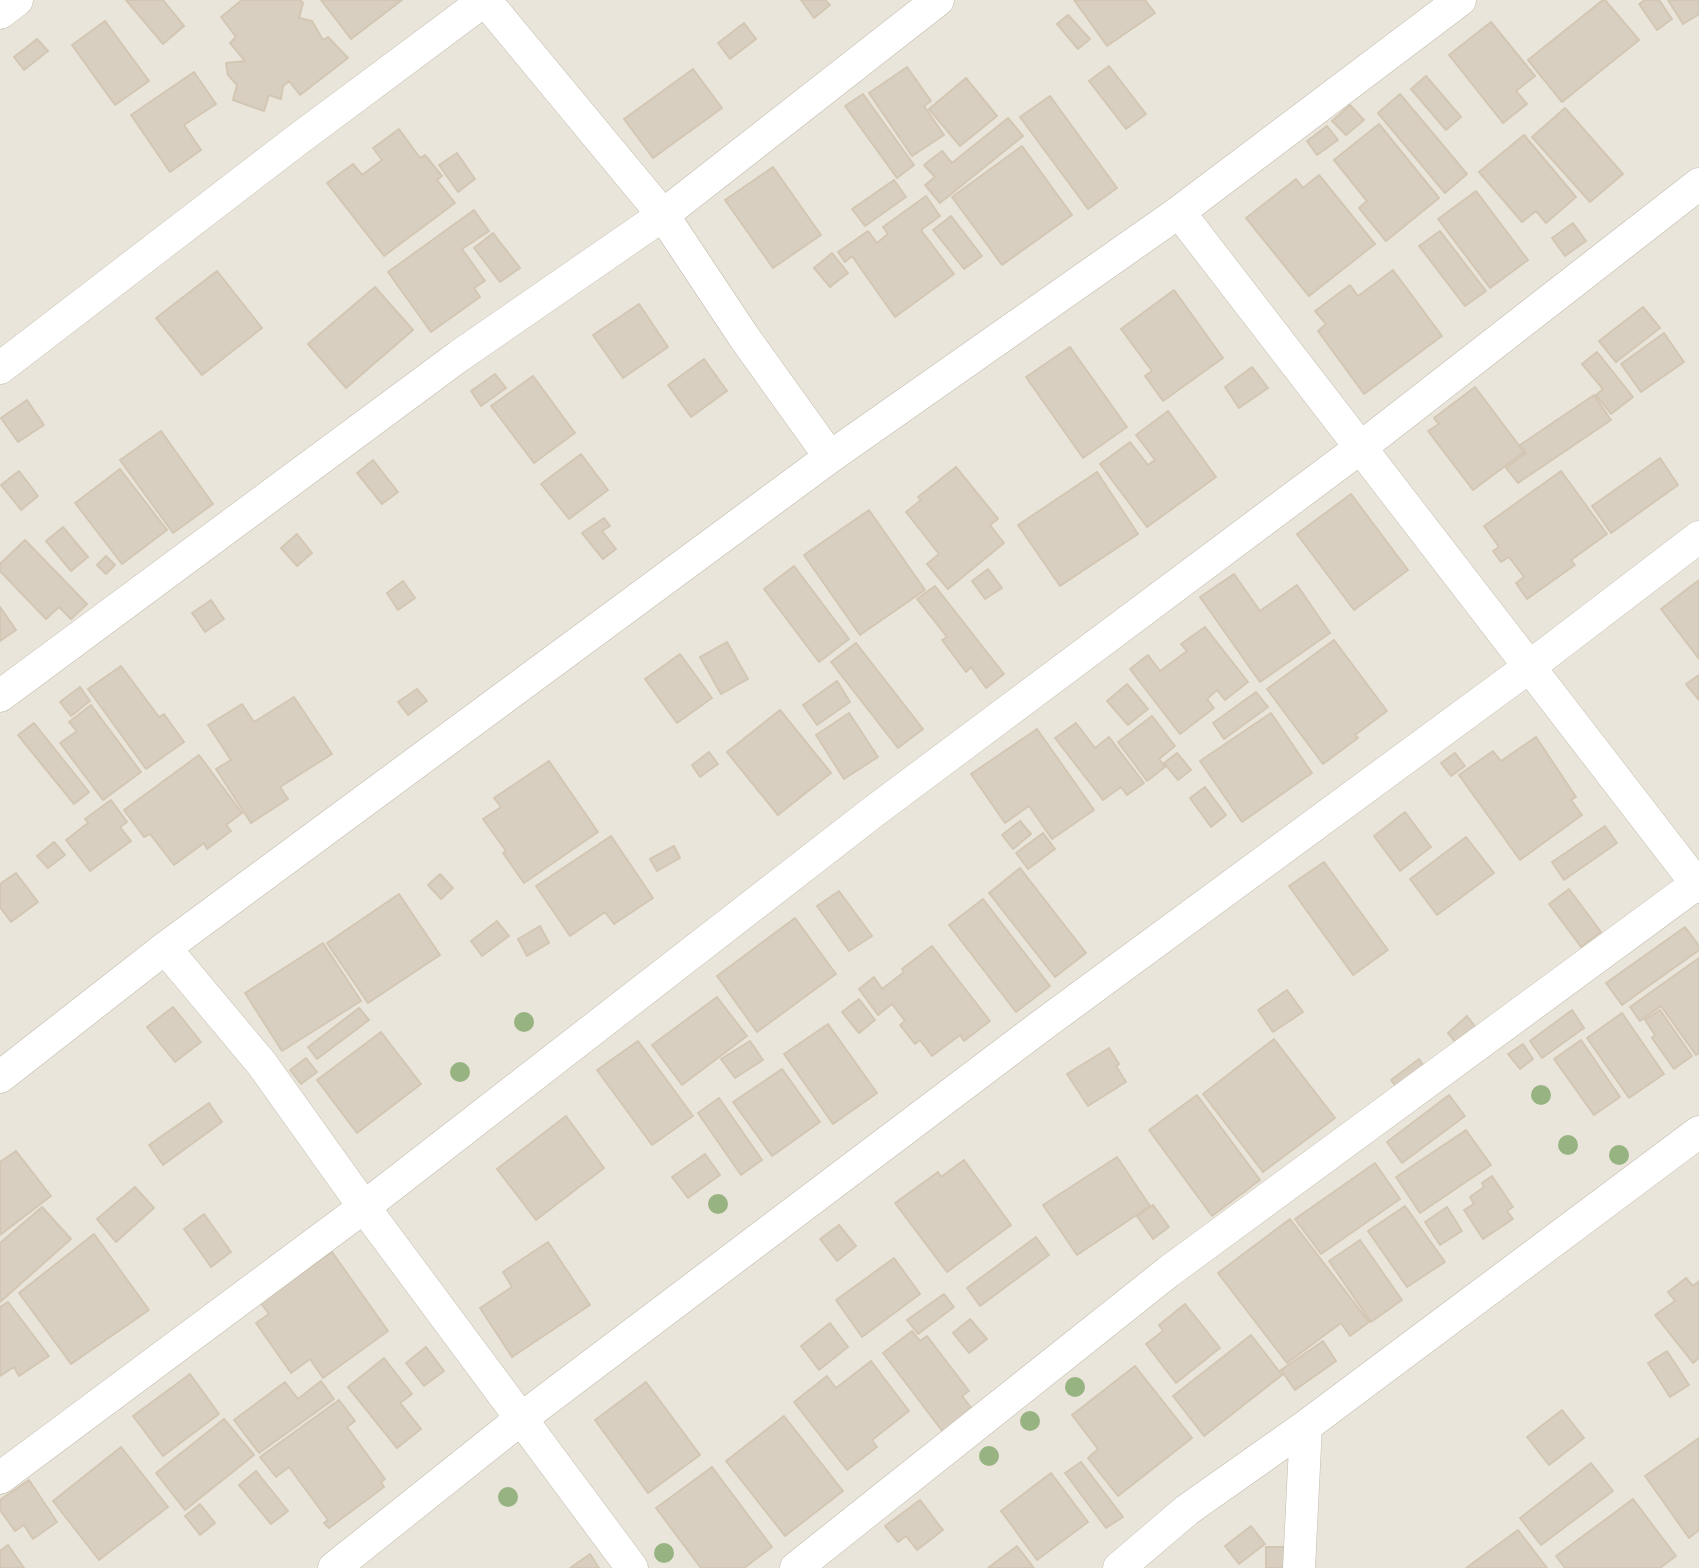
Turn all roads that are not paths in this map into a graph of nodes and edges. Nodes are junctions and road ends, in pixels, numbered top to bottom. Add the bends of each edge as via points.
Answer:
1 (17, 0) edge
2 (938, 0) edge
3 (1460, 0) edge
4 (0, 13) edge
5 (1699, 184) edge
6 (1179, 212) junction
7 (663, 215) junction
8 (0, 368) edge
9 (1360, 448) junction
10 (830, 457) junction
11 (1699, 537) edge
12 (1529, 667) junction
13 (0, 696) edge
14 (1698, 885) edge
15 (165, 948) junction
16 (0, 1077) edge
17 (1699, 1132) edge
18 (364, 1207) junction
19 (522, 1418) junction
20 (1306, 1426) junction
21 (0, 1478) edge
22 (334, 1568) edge
23 (632, 1568) edge
24 (796, 1568) edge
25 (1119, 1568) edge
26 (1299, 1568) edge

1 - 4 street
2 - 7 street
3 - 6 street
5 - 9 street
6 - 9 street
6 - 10 street
7 - 8 street via 485,0
7 - 10 street
7 - 13 street via 458,356
9 - 12 street
9 - 18 street via 873,813
10 - 15 street
11 - 12 street
12 - 14 street
12 - 19 street via 1041,1026
14 - 24 street via 1168,1272
15 - 16 street
15 - 18 street via 262,1064
17 - 20 street
18 - 19 street
18 - 21 street
19 - 22 street
19 - 23 street
20 - 25 street via 1187,1510
20 - 26 street

